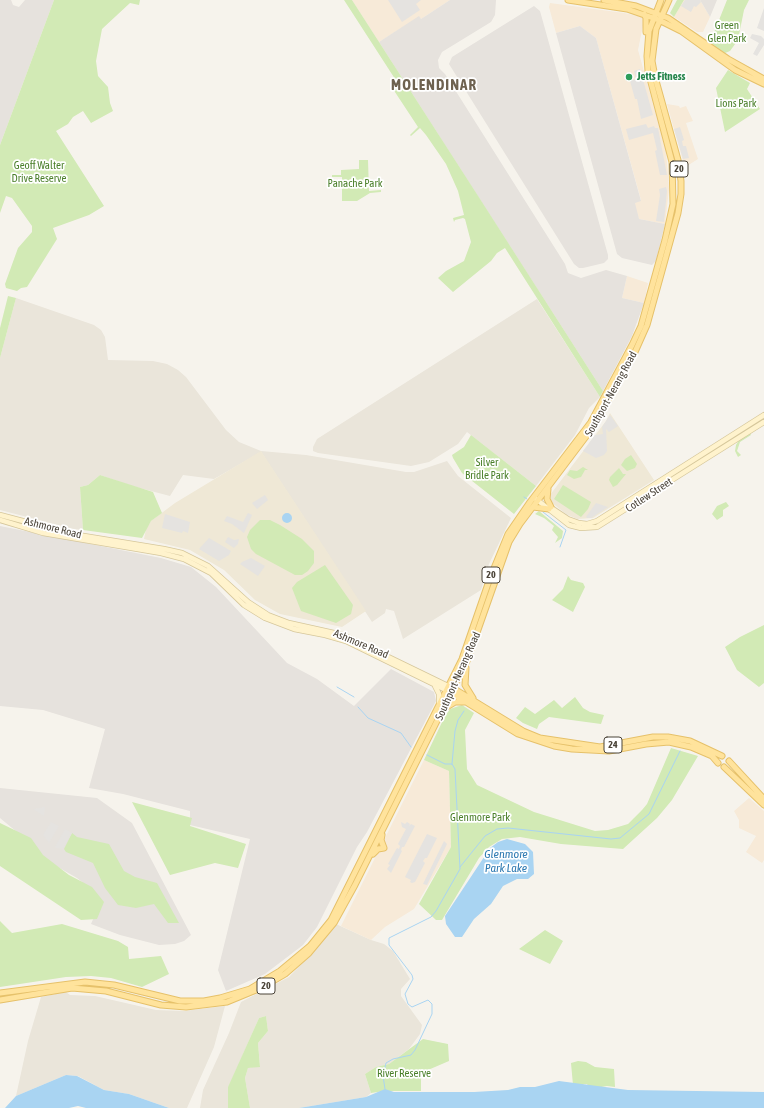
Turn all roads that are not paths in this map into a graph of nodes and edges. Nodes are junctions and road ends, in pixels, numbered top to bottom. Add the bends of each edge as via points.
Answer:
1 (568, 0) edge
2 (604, 0) edge
3 (669, 0) edge
4 (672, 0) edge
5 (660, 1) edge
6 (638, 6) junction
7 (644, 14) junction
8 (654, 15) junction
9 (660, 17) junction
10 (668, 18) junction
11 (673, 27) junction
12 (656, 29) junction
13 (647, 41) junction
14 (728, 62) junction
15 (651, 68) junction
16 (764, 79) edge
17 (764, 84) edge
18 (764, 414) edge
19 (764, 422) edge
20 (551, 483) junction
21 (536, 498) junction
22 (533, 507) junction
23 (550, 508) junction
24 (0, 515) edge
25 (0, 520) edge
26 (467, 661) junction
27 (452, 679) junction
28 (437, 684) junction
29 (450, 689) junction
30 (475, 700) junction
31 (466, 702) junction
32 (441, 707) junction
33 (722, 756) junction
34 (729, 760) junction
35 (718, 763) junction
36 (724, 767) junction
37 (764, 799) edge
38 (764, 805) edge
39 (383, 829) junction
40 (367, 860) junction
41 (0, 993) edge
42 (0, 1000) edge

1 - 7 main road via 623,8
2 - 6 main road
3 - 9 main road, Southport-Nerang Road / 20
4 - 10 main road via 667,9
5 - 6 main road via 653,6
5 - 8 main road, Southport-Nerang Road / 20
6 - 8 main road
7 - 8 main road
7 - 13 main road
8 - 9 main road
8 - 13 main road, Southport-Nerang Road / 20
9 - 10 main road
9 - 11 main road
9 - 12 main road, Southport-Nerang Road / 20
10 - 14 main road
11 - 12 main road via 661,26
11 - 14 main road
12 - 15 main road, Southport-Nerang Road / 20
13 - 15 main road, Southport-Nerang Road / 20
14 - 16 main road
14 - 17 main road
15 - 20 main road, Southport-Nerang Road / 20 via 678,160 681,181 678,213 650,313 638,344 594,426
15 - 21 main road, Southport-Nerang Road / 20 via 673,174 673,204 665,240 645,312 632,345 591,422
18 - 23 main road, Cotlew Street via 594,522 574,522
19 - 23 main road, Cotlew Street via 601,525 576,527 565,522
20 - 21 main road, Southport-Nerang Road / 20
20 - 23 main road via 547,495
21 - 22 main road, Southport-Nerang Road / 20
21 - 23 main road, Cotlew Street
21 - 27 main road, Southport-Nerang Road / 20 via 518,517 501,549 469,640
22 - 23 main road
22 - 26 main road, Southport-Nerang Road / 20 via 517,528 506,550
24 - 28 main road, Ashmore Road via 72,534 182,553 208,566 247,601 268,615 289,623 343,635 378,650
25 - 28 main road, Ashmore Road via 43,533 184,559 211,573 244,604 265,618 294,629 346,641
26 - 29 main road, Southport-Nerang Road / 20
26 - 30 main road via 465,685
27 - 28 main road
27 - 29 main road, Southport-Nerang Road / 20
28 - 29 main road, Ashmore Road
28 - 32 main road
29 - 30 main road, Ashmore Road / 24
29 - 31 main road, Ashmore Road / 24
29 - 32 main road, Southport-Nerang Road / 20
30 - 33 main road, Ashmore Road / 24 via 523,731 540,738 600,747 668,737 690,741
31 - 32 main road via 455,702
31 - 35 main road, Ashmore Road / 24 via 518,734 554,746 572,750 609,751 669,742 691,747 712,756
32 - 39 main road, Southport-Nerang Road / 20
32 - 41 main road, Southport-Nerang Road / 20 via 330,920 301,955 270,978 241,993 195,1001 176,1000 90,982
33 - 34 main road, 24
33 - 35 main road
34 - 36 main road
34 - 37 main road, 24
35 - 36 main road, 24
36 - 38 main road, 24
39 - 40 main road, Southport-Nerang Road / 20
39 - 40 main road via 381,840 384,848 376,850
40 - 42 main road, Southport-Nerang Road / 20 via 334,923 309,953 276,980 241,998 186,1007 161,1005 106,991 72,988

